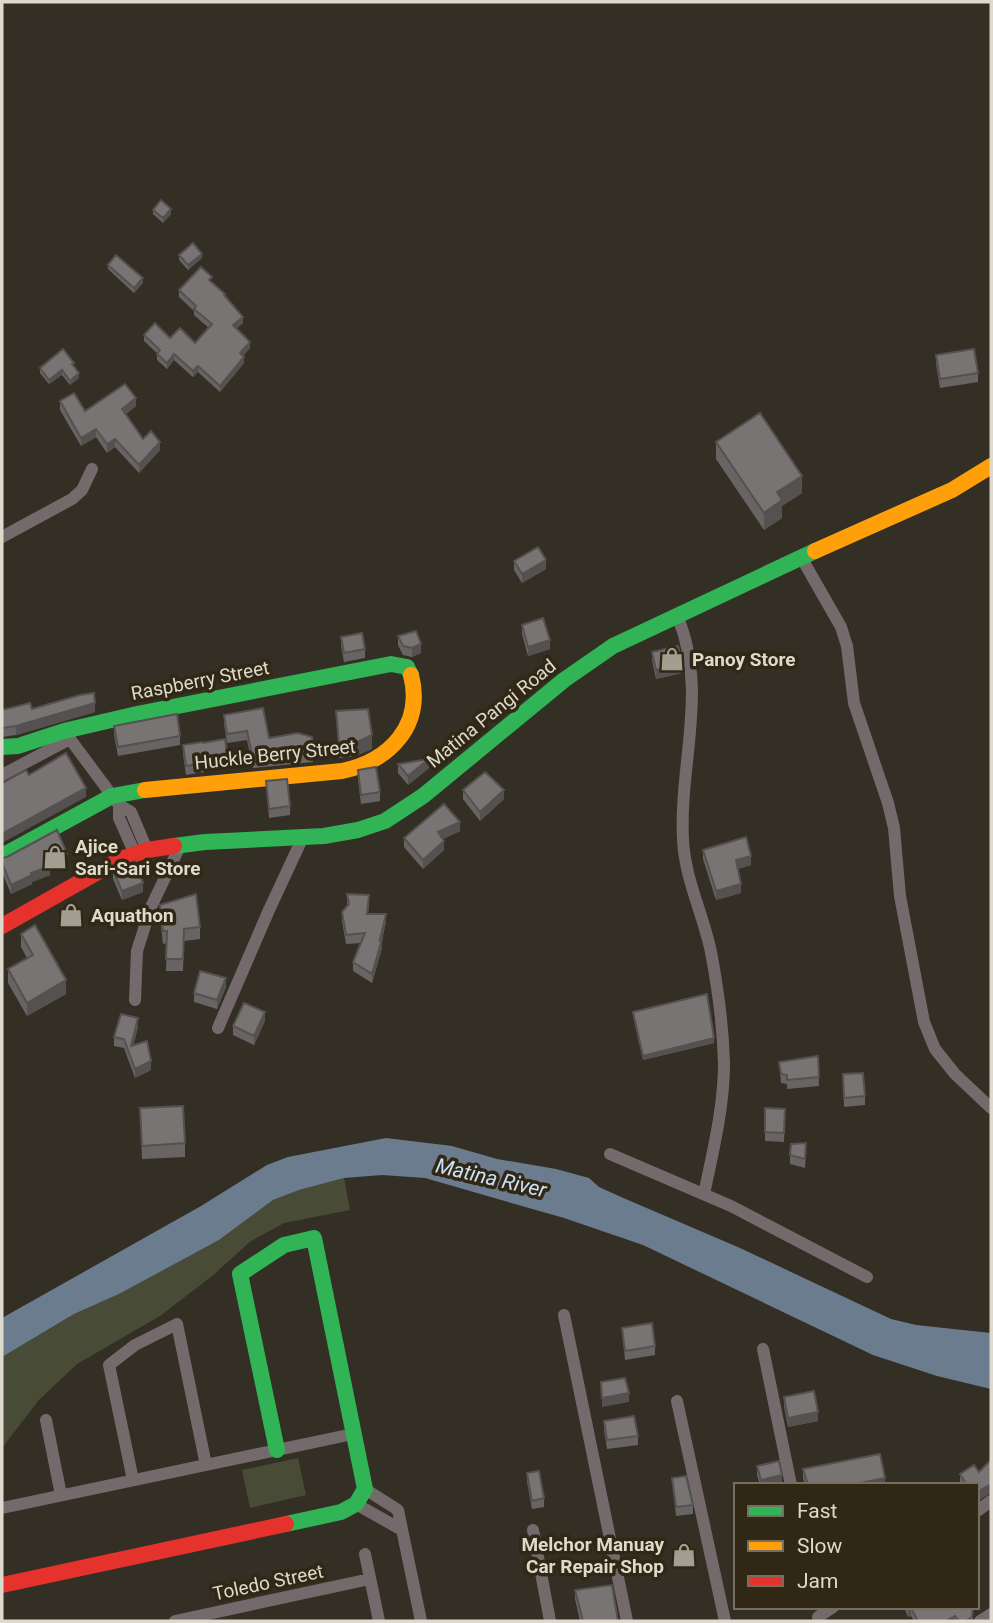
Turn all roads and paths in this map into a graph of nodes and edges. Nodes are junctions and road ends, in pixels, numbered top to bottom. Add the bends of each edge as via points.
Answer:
1 (991, 466) edge
2 (92, 469) dead end
3 (2, 537) edge
4 (801, 557) junction
5 (677, 615) junction
6 (407, 667) joint
7 (67, 735) junction
8 (4, 748) edge
9 (8, 772) edge
10 (116, 800) junction
11 (303, 837) junction
12 (181, 844) junction
13 (141, 852) junction
14 (2, 856) edge
15 (2, 926) edge
16 (135, 1000) dead end
17 (218, 1028) dead end
18 (991, 1108) edge
19 (610, 1154) dead end
20 (705, 1194) junction
21 (867, 1278) dead end
22 (564, 1315) dead end
23 (763, 1349) dead end
24 (677, 1401) dead end
25 (46, 1420) dead end
26 (353, 1434) junction
27 (277, 1450) junction
28 (206, 1465) junction
29 (132, 1480) junction
30 (791, 1483) edge
31 (61, 1496) junction
32 (360, 1497) junction
33 (2, 1508) edge
34 (533, 1530) dead end
35 (365, 1554) dead end
36 (370, 1579) junction
37 (2, 1585) edge
38 (991, 1614) edge
39 (227, 1616) edge
40 (175, 1621) edge
41 (379, 1621) edge
42 (421, 1621) edge
43 (550, 1621) edge
44 (627, 1621) edge
45 (725, 1621) edge
46 (980, 1621) edge

1 - 4 street, Matina Pangi Road via 952,490
2 - 3 street via 72,499
4 - 5 street, Matina Pangi Road
4 - 18 street via 847,646 854,703 894,828 900,896 924,1022 935,1049
5 - 11 street, Matina Pangi Road via 589,662 398,814 358,830
5 - 20 street via 686,636 693,684 682,813 686,866 716,974 724,1064
6 - 7 street, Raspberry Street via 391,664 166,707
6 - 10 street, Huckle Berry Street via 413,688 408,723 391,750 370,763 342,771 138,789
7 - 8 street, Raspberry Street
7 - 9 street
7 - 10 street
8 - 9 street
10 - 13 street via 119,818
10 - 14 street, Huckle Berry Street
11 - 12 street, Matina Pangi Road
11 - 17 street
12 - 13 street, Matina Pangi Road
12 - 16 street via 151,907 137,951
13 - 15 street, Matina Pangi Road
19 - 20 street
20 - 21 street
22 - 44 street
23 - 30 street
24 - 45 street
25 - 31 street
26 - 27 street
26 - 27 street via 314,1238 271,1252 240,1274
26 - 32 street
27 - 28 street
28 - 29 street
28 - 29 street via 177,1324 135,1345 109,1365
29 - 31 street
31 - 33 street
32 - 37 street via 341,1512
32 - 42 street via 395,1507 400,1515
34 - 43 street
35 - 36 street
36 - 39 street, Toledo Street
36 - 41 street
38 - 46 street
39 - 40 street, Toledo Street

